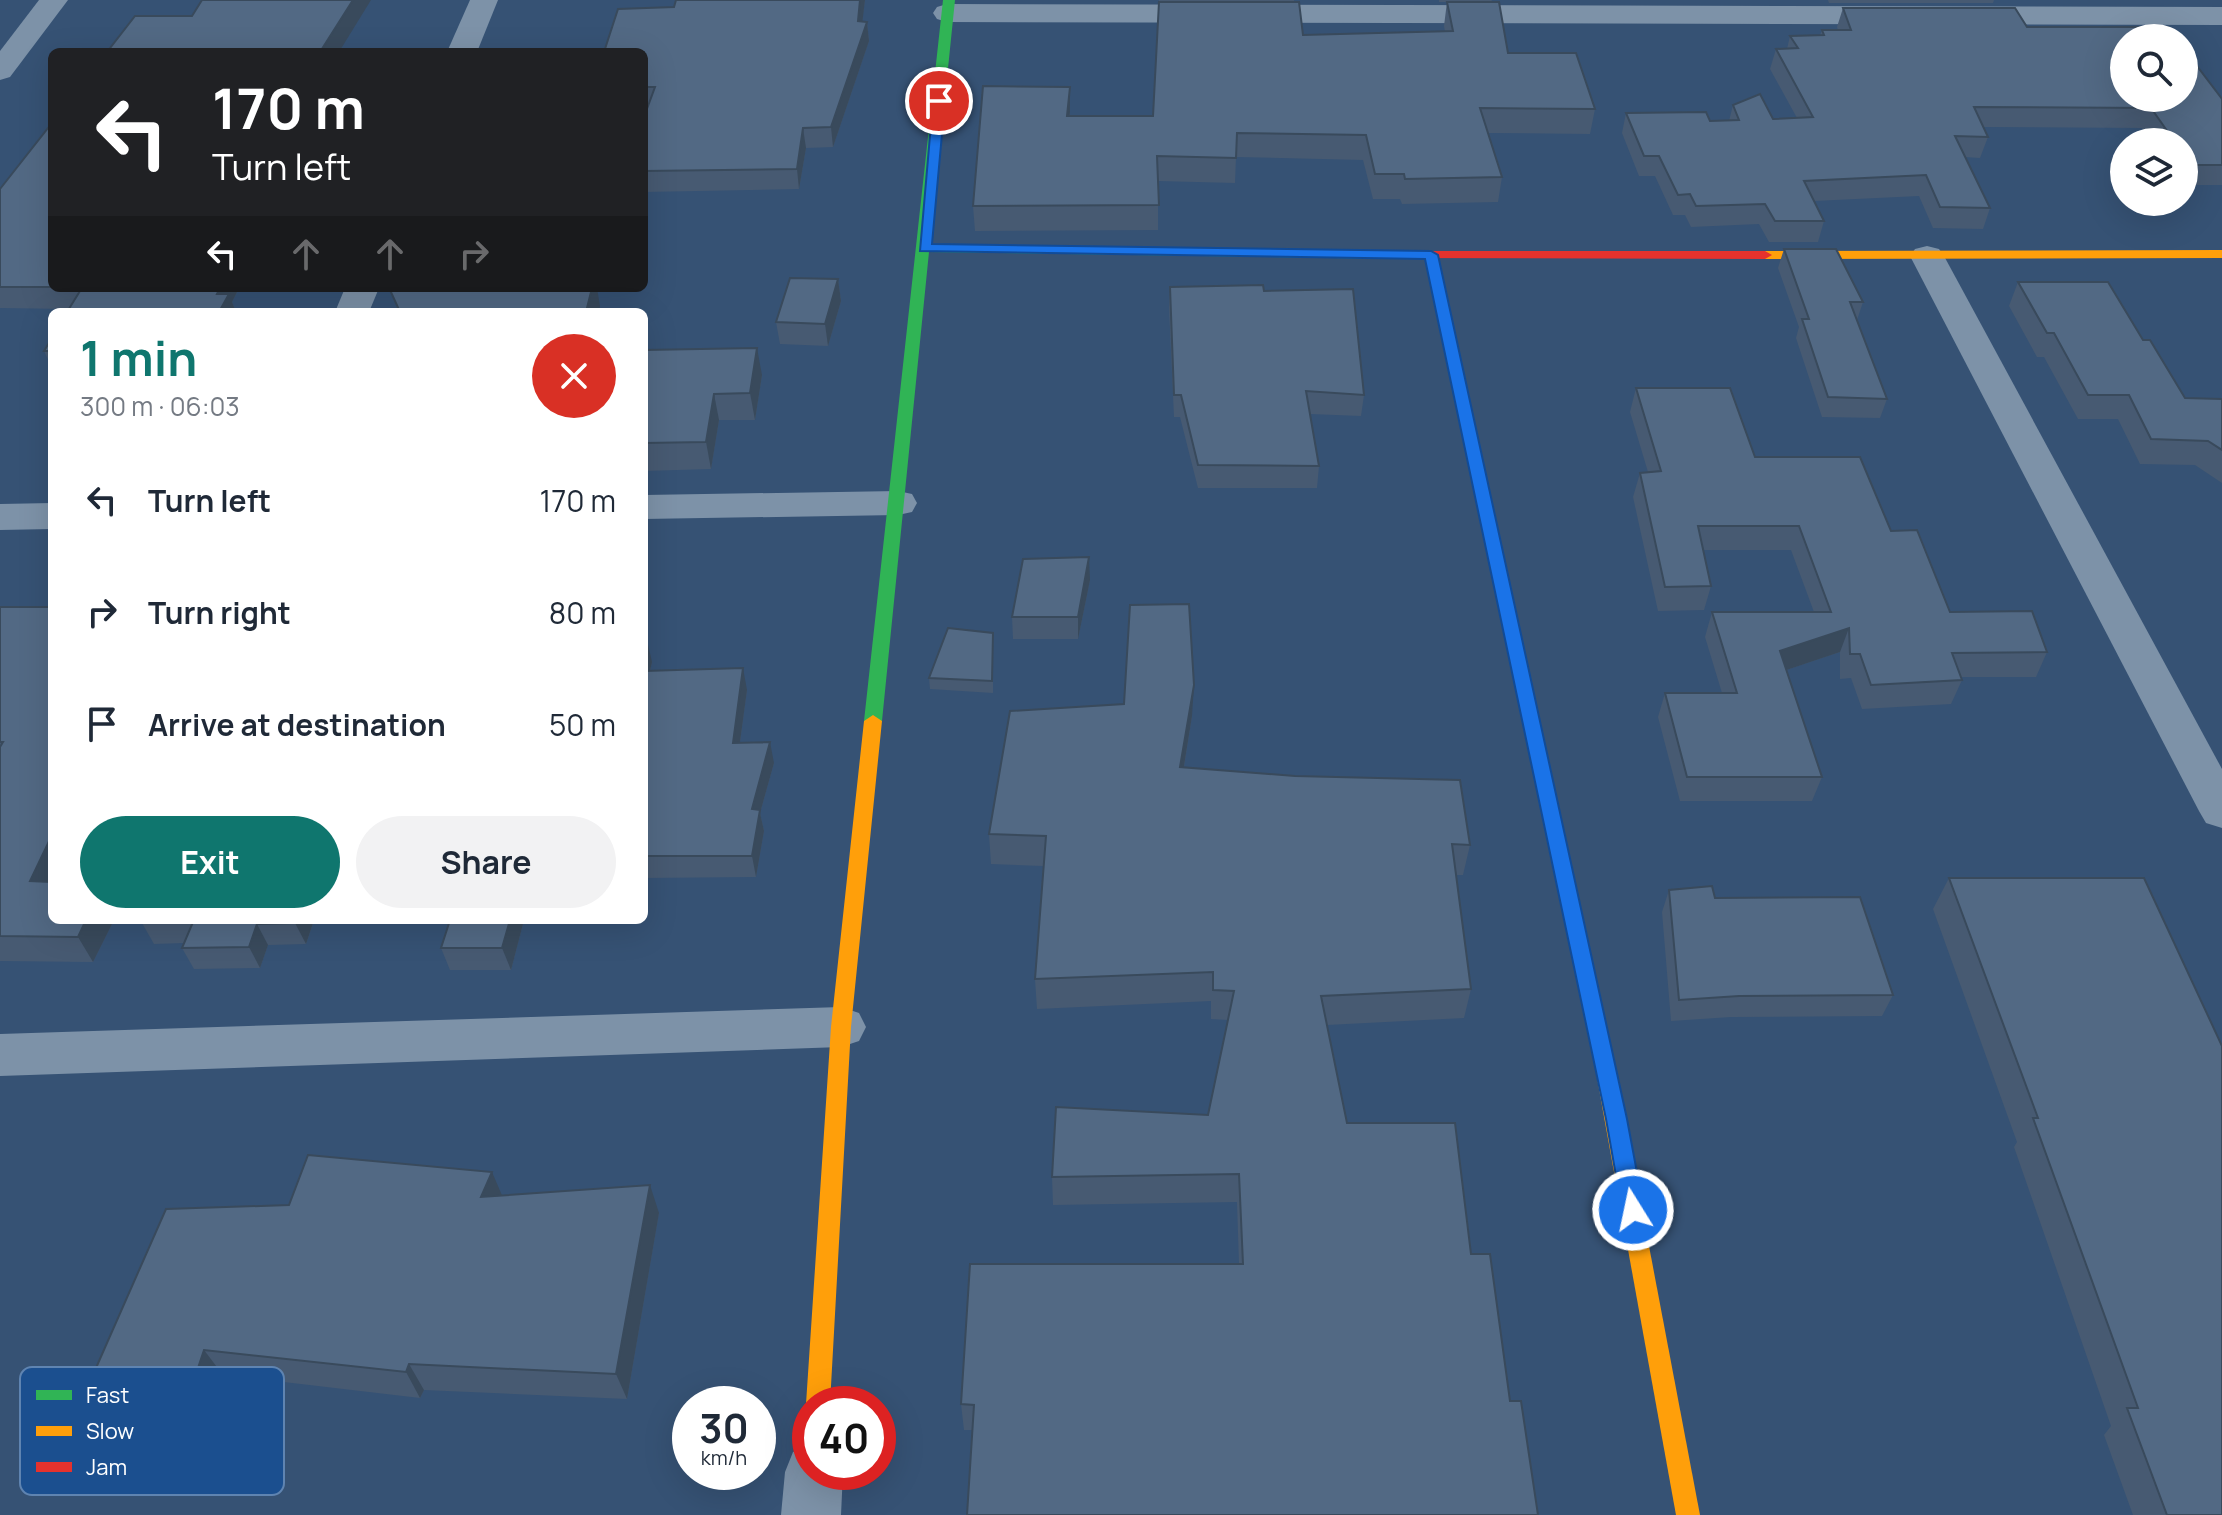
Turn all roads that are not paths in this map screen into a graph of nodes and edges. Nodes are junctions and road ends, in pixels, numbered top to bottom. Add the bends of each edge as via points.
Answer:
1 (54, 0) edge
2 (484, 0) edge
3 (1806, 6) edge
4 (948, 7) edge
5 (1372, 7) edge
6 (2222, 16) edge
7 (464, 48) edge
8 (0, 71) edge
9 (925, 248) junction
10 (2222, 254) edge
11 (1431, 255) junction
12 (1927, 256) junction
13 (898, 503) junction
14 (648, 507) edge
15 (48, 516) edge
16 (0, 517) edge
17 (2222, 811) edge
18 (841, 1027) junction
19 (0, 1055) edge
20 (819, 1386) edge
21 (813, 1490) edge
22 (811, 1515) edge
23 (1688, 1515) edge

1 - 8 street
2 - 7 street
3 - 5 street
3 - 6 street
4 - 5 street
4 - 9 street
9 - 11 street
9 - 13 street
10 - 12 street
11 - 12 street
11 - 23 street via 1616,1119
12 - 17 street
13 - 14 street
13 - 18 street
15 - 16 street
18 - 19 street
18 - 20 street
21 - 22 street

